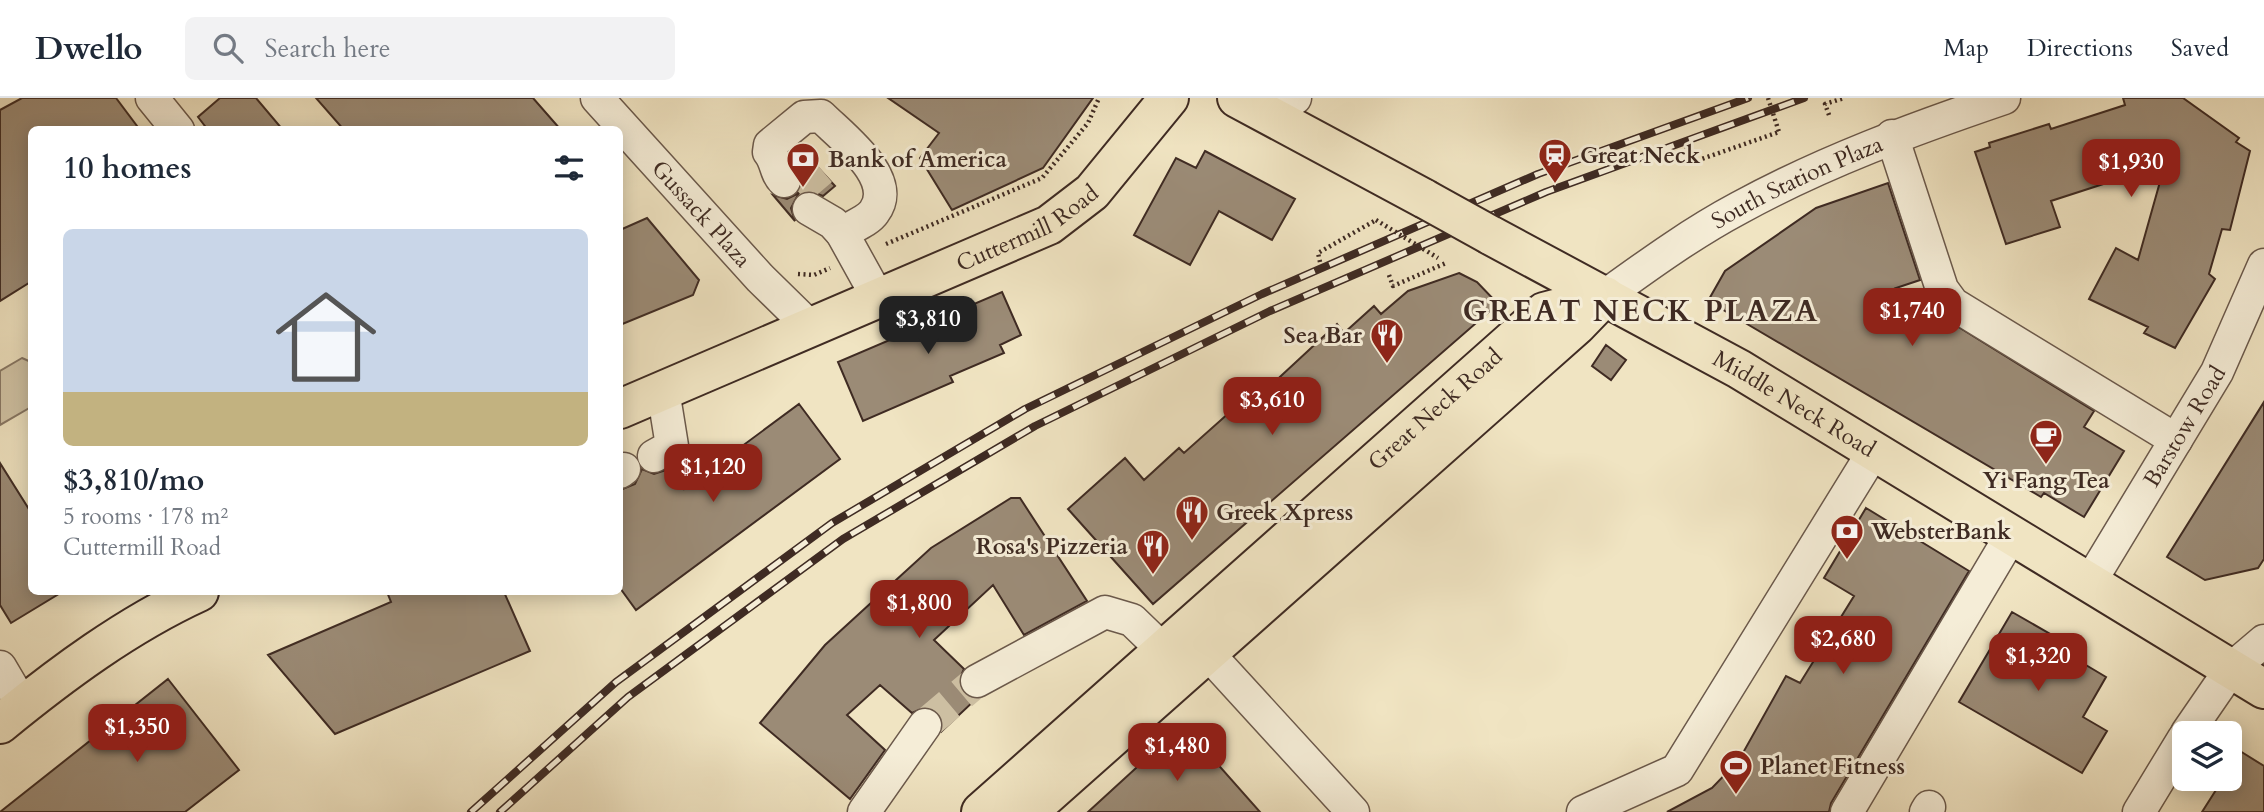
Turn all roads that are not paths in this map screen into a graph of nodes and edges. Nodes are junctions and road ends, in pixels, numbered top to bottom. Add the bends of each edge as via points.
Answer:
1 (152, 98) edge
2 (597, 98) edge
3 (1169, 98) edge
4 (2004, 98) edge
5 (1265, 102) edge
6 (175, 126) edge
7 (622, 126) edge
8 (623, 127) edge
9 (1892, 136) junction
10 (786, 170) tunnel mouth
11 (2264, 265) edge
12 (1605, 296) junction
13 (878, 298) junction
14 (810, 327) junction
15 (663, 390) junction
16 (623, 408) edge
17 (2176, 440) junction
18 (1874, 451) junction
19 (654, 456) dead end
20 (2012, 534) junction
21 (2090, 582) junction
22 (192, 595) edge
23 (2264, 641) edge
24 (1185, 644) junction
25 (0, 667) edge
26 (2231, 668) junction
27 (976, 681) tunnel mouth
28 (2264, 689) edge
29 (12, 715) edge
30 (2195, 721) edge
31 (925, 725) tunnel mouth
32 (2172, 758) edge
33 (869, 798) edge
34 (981, 812) edge
35 (1028, 812) edge
36 (1353, 812) edge
37 (1583, 812) edge
38 (1846, 812) edge
39 (2139, 812) edge

1 - 6 street
2 - 7 street, Gussack Plaza
3 - 13 main road, Cuttermill Road via 1092,192 1049,225
4 - 9 street, South Station Plaza
5 - 12 main road, Middle Neck Road, bridge via 1425,199
8 - 14 street, Gussack Plaza
9 - 12 street, South Station Plaza via 1739,208
9 - 17 street via 1942,289 1953,304
10 - 13 street via 769,152 770,145 813,114 821,116 872,167 880,199 874,214 827,215
11 - 17 street, Barstow Road via 2230,348
12 - 18 main road, Middle Neck Road via 1739,369
12 - 24 main road, Great Neck Road via 1577,326
13 - 14 main road, Cuttermill Road
14 - 15 main road, Cuttermill Road
15 - 16 main road, Cuttermill Road
15 - 19 street via 672,446
17 - 21 street, Barstow Road
18 - 20 main road, Middle Neck Road
18 - 37 street via 1677,770
20 - 21 main road, Middle Neck Road
20 - 38 street
21 - 26 main road, Middle Neck Road
22 - 29 main road via 114,640
23 - 26 street
24 - 27 street via 1105,612 1059,628
24 - 34 main road, Great Neck Road
24 - 35 main road, Great Neck Road
24 - 36 street
25 - 29 street
26 - 28 main road, Middle Neck Road
26 - 30 street
31 - 33 street
32 - 39 street

